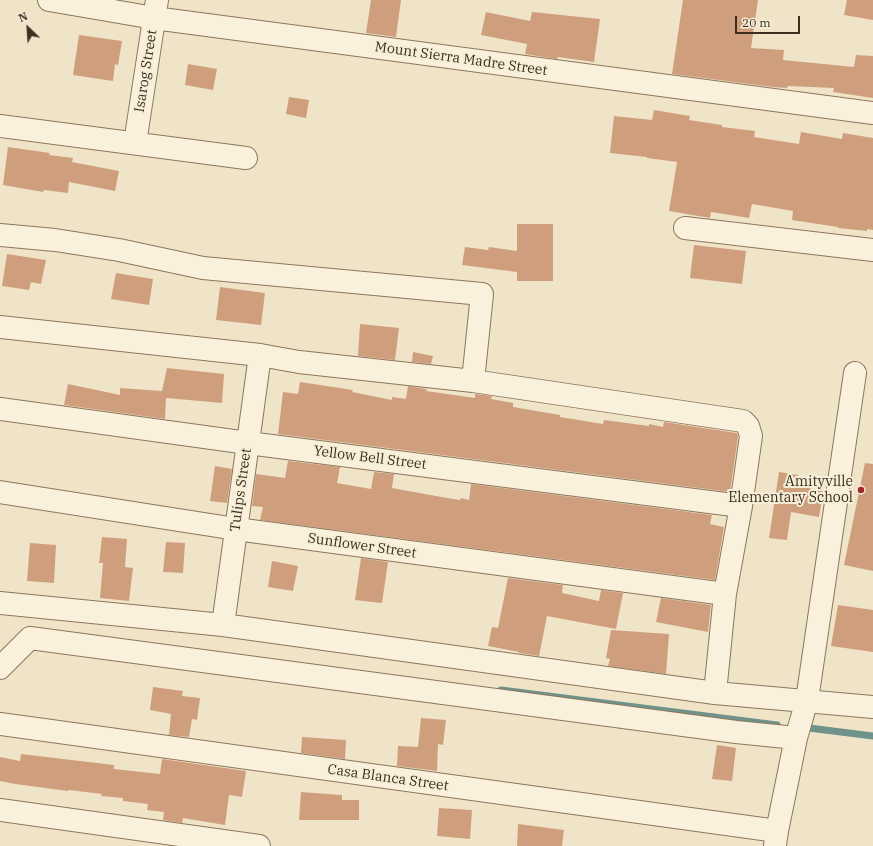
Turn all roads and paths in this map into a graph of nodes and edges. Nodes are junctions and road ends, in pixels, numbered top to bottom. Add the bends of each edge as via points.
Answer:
1 (49, 0) edge
2 (156, 9) edge
3 (873, 113) edge
4 (0, 126) edge
5 (134, 143) junction
6 (246, 158) dead end
7 (685, 228) dead end
8 (0, 235) edge
9 (873, 250) edge
10 (0, 327) edge
11 (260, 355) junction
12 (855, 373) dead end
13 (473, 381) junction
14 (0, 409) edge
15 (248, 443) junction
16 (0, 492) edge
17 (741, 506) junction
18 (236, 529) junction
19 (725, 594) junction
20 (2, 606) edge
21 (223, 625) junction
22 (0, 668) edge
23 (715, 693) junction
24 (807, 700) junction
25 (873, 707) edge
26 (0, 724) edge
27 (796, 738) junction
28 (0, 810) edge
29 (776, 839) edge
30 (259, 846) edge

1 - 2 street, Mount Sierra Madre Street
2 - 3 street, Mount Sierra Madre Street
2 - 5 street, Isarog Street
4 - 5 street
5 - 6 street
7 - 9 street
8 - 13 street via 119,250 203,268 482,294
10 - 11 street
11 - 13 street via 299,362
11 - 15 street, Tulips Street
12 - 24 street
13 - 17 street via 743,420 751,436
14 - 15 street, Yellow Bell Street
15 - 17 street, Yellow Bell Street
15 - 18 street, Tulips Street
16 - 18 street, Sunflower Street
17 - 19 street
18 - 19 street, Sunflower Street
18 - 21 street, Tulips Street
19 - 23 street
20 - 21 street
21 - 23 street
22 - 27 street via 30,638
23 - 24 street
24 - 25 street
24 - 27 street
26 - 29 street, Casa Blanca Street
27 - 29 street
28 - 30 street

